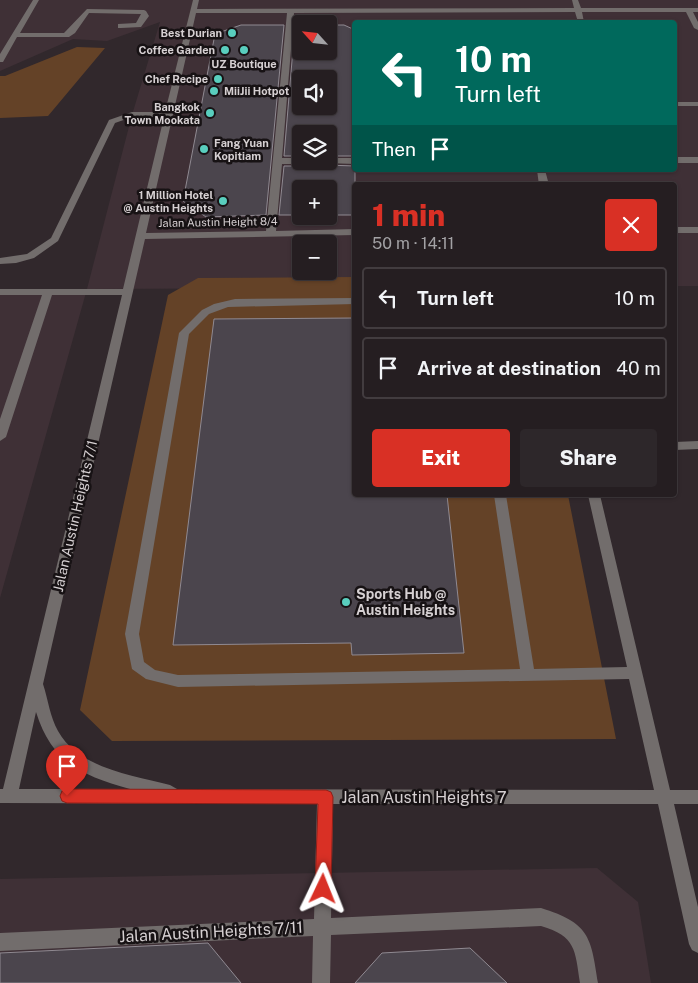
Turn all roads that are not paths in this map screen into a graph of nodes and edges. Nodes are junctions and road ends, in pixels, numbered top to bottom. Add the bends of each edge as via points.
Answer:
1 (36, 0) edge
2 (196, 0) edge
3 (575, 0) edge
4 (291, 10) junction
5 (577, 10) junction
6 (688, 10) junction
7 (698, 10) edge
8 (194, 11) junction
9 (580, 20) edge
10 (121, 26) dead end
11 (698, 28) edge
12 (17, 35) junction
13 (0, 60) edge
14 (677, 104) edge
15 (698, 104) edge
16 (169, 115) junction
17 (677, 160) edge
18 (698, 160) edge
19 (277, 161) junction
20 (292, 161) edge
21 (337, 161) edge
22 (352, 161) edge
23 (677, 230) edge
24 (698, 230) edge
25 (352, 232) edge
26 (271, 233) junction
27 (141, 236) junction
28 (0, 261) edge
29 (0, 292) edge
30 (48, 292) junction
31 (127, 292) junction
32 (352, 301) edge
33 (0, 437) edge
34 (677, 446) edge
35 (698, 446) edge
36 (500, 497) edge
37 (594, 497) edge
38 (636, 673) junction
39 (528, 675) junction
40 (35, 684) junction
41 (4, 796) edge
42 (184, 796) junction
43 (326, 797) junction
44 (664, 797) junction
45 (698, 797) edge
46 (322, 926) junction
47 (0, 942) edge
48 (698, 944) edge
49 (321, 983) edge
50 (590, 983) edge

1 - 12 street
2 - 8 street, Jalan Austin Heights 7/1
3 - 5 street
4 - 5 street via 394,13
4 - 8 street
4 - 19 street
5 - 6 street
5 - 9 street
6 - 7 street
6 - 11 street
8 - 16 street, Jalan Austin Heights 7/1
10 - 12 street via 138,25 145,16 144,12 87,11 66,35
12 - 13 street
14 - 15 street
16 - 27 street, Jalan Austin Heights 7/1
16 - 28 street via 122,116 112,122 55,239 42,252
17 - 18 street
19 - 20 street
19 - 26 street
21 - 22 street
23 - 24 street
25 - 26 street, Jalan Austin Height 8/4
26 - 27 street, Jalan Austin Height 8/4
27 - 31 street, Jalan Austin Heights 7/1
29 - 30 street
30 - 31 street
30 - 33 street
31 - 40 street, Jalan Austin Heights 7/1
32 - 39 street via 235,302 201,313 184,333 132,634 137,665 151,675 178,681
34 - 35 street
36 - 39 street
37 - 38 street
38 - 39 street
38 - 44 street
40 - 41 street, Jalan Austin Heights 7/1
40 - 42 street via 53,736 70,756 99,772
41 - 42 street, Jalan Austin Heights 7
42 - 43 street, Jalan Austin Heights 7
43 - 44 street, Jalan Austin Heights 7
43 - 46 street
44 - 45 street, Jalan Austin Heights 7
44 - 48 street
46 - 47 street, Jalan Austin Heights 7/11
46 - 49 street
46 - 50 street, Jalan Austin Heights 7/11 via 541,917 572,929 582,941

